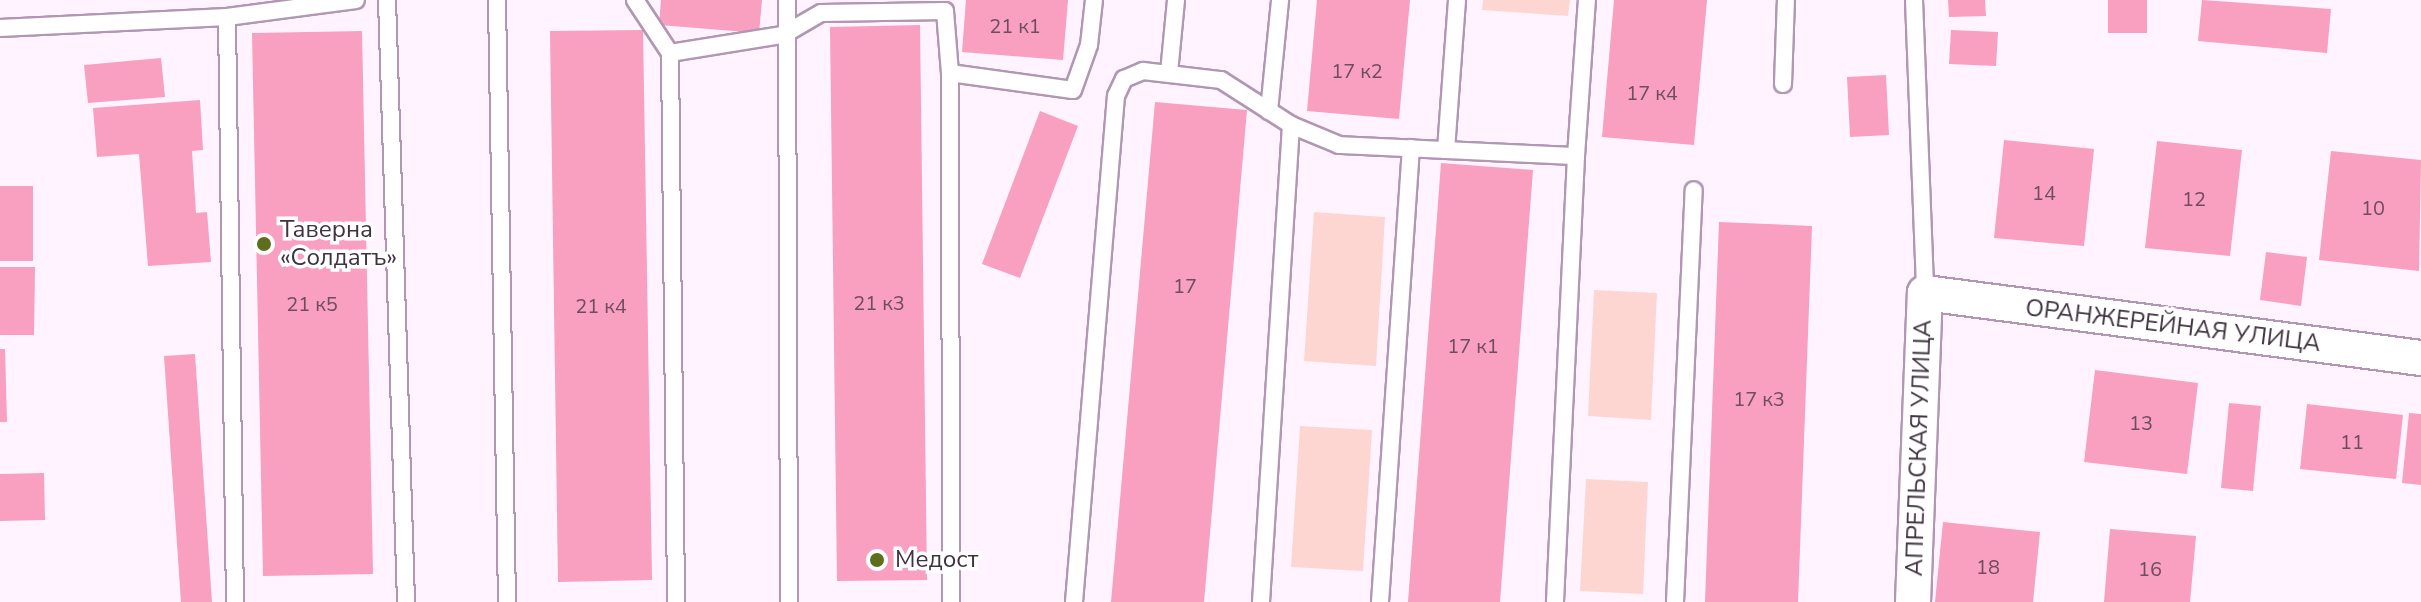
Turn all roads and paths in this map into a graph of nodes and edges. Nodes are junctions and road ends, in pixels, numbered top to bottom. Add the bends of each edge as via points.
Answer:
1 (356, 0) edge
2 (387, 0) edge
3 (497, 0) edge
4 (635, 0) edge
5 (787, 0) edge
6 (1094, 0) edge
7 (1176, 0) edge
8 (1280, 0) edge
9 (1457, 0) edge
10 (1587, 0) edge
11 (1786, 0) edge
12 (1914, 0) edge
13 (945, 5) edge
14 (227, 17) junction
15 (0, 28) edge
16 (783, 35) junction
17 (670, 53) junction
18 (950, 73) junction
19 (1169, 73) junction
20 (1783, 84) dead end
21 (1269, 111) junction
22 (1291, 125) junction
23 (1411, 148) junction
24 (1446, 150) junction
25 (1576, 156) junction
26 (1694, 190) dead end
27 (1925, 293) junction
28 (2421, 358) edge
29 (235, 602) edge
30 (406, 602) edge
31 (507, 602) edge
32 (676, 602) edge
33 (789, 602) edge
34 (951, 602) edge
35 (1074, 602) edge
36 (1261, 602) edge
37 (1380, 602) edge
38 (1555, 602) edge
39 (1675, 602) edge
40 (1913, 602) edge

1 - 14 lane
2 - 30 lane
3 - 31 lane
4 - 17 lane
5 - 16 lane
6 - 18 lane via 1089,45 1073,90
7 - 19 lane
8 - 21 lane
9 - 24 lane
10 - 25 lane
11 - 20 lane
12 - 27 lane
13 - 16 lane via 821,13
13 - 18 lane
14 - 15 lane
14 - 29 lane
16 - 17 lane
16 - 33 lane
17 - 32 lane
18 - 34 lane
19 - 21 lane via 1221,80
19 - 35 lane via 1143,71 1124,79 1116,96
21 - 22 lane
22 - 23 lane via 1339,145
22 - 36 lane
23 - 24 lane
23 - 37 lane
24 - 25 lane
25 - 38 lane
26 - 39 lane
27 - 28 street, ОРАНЖЕРЕЙНАЯ УЛИЦА
27 - 40 street, АПРЕЛЬСКАЯ УЛИЦА

